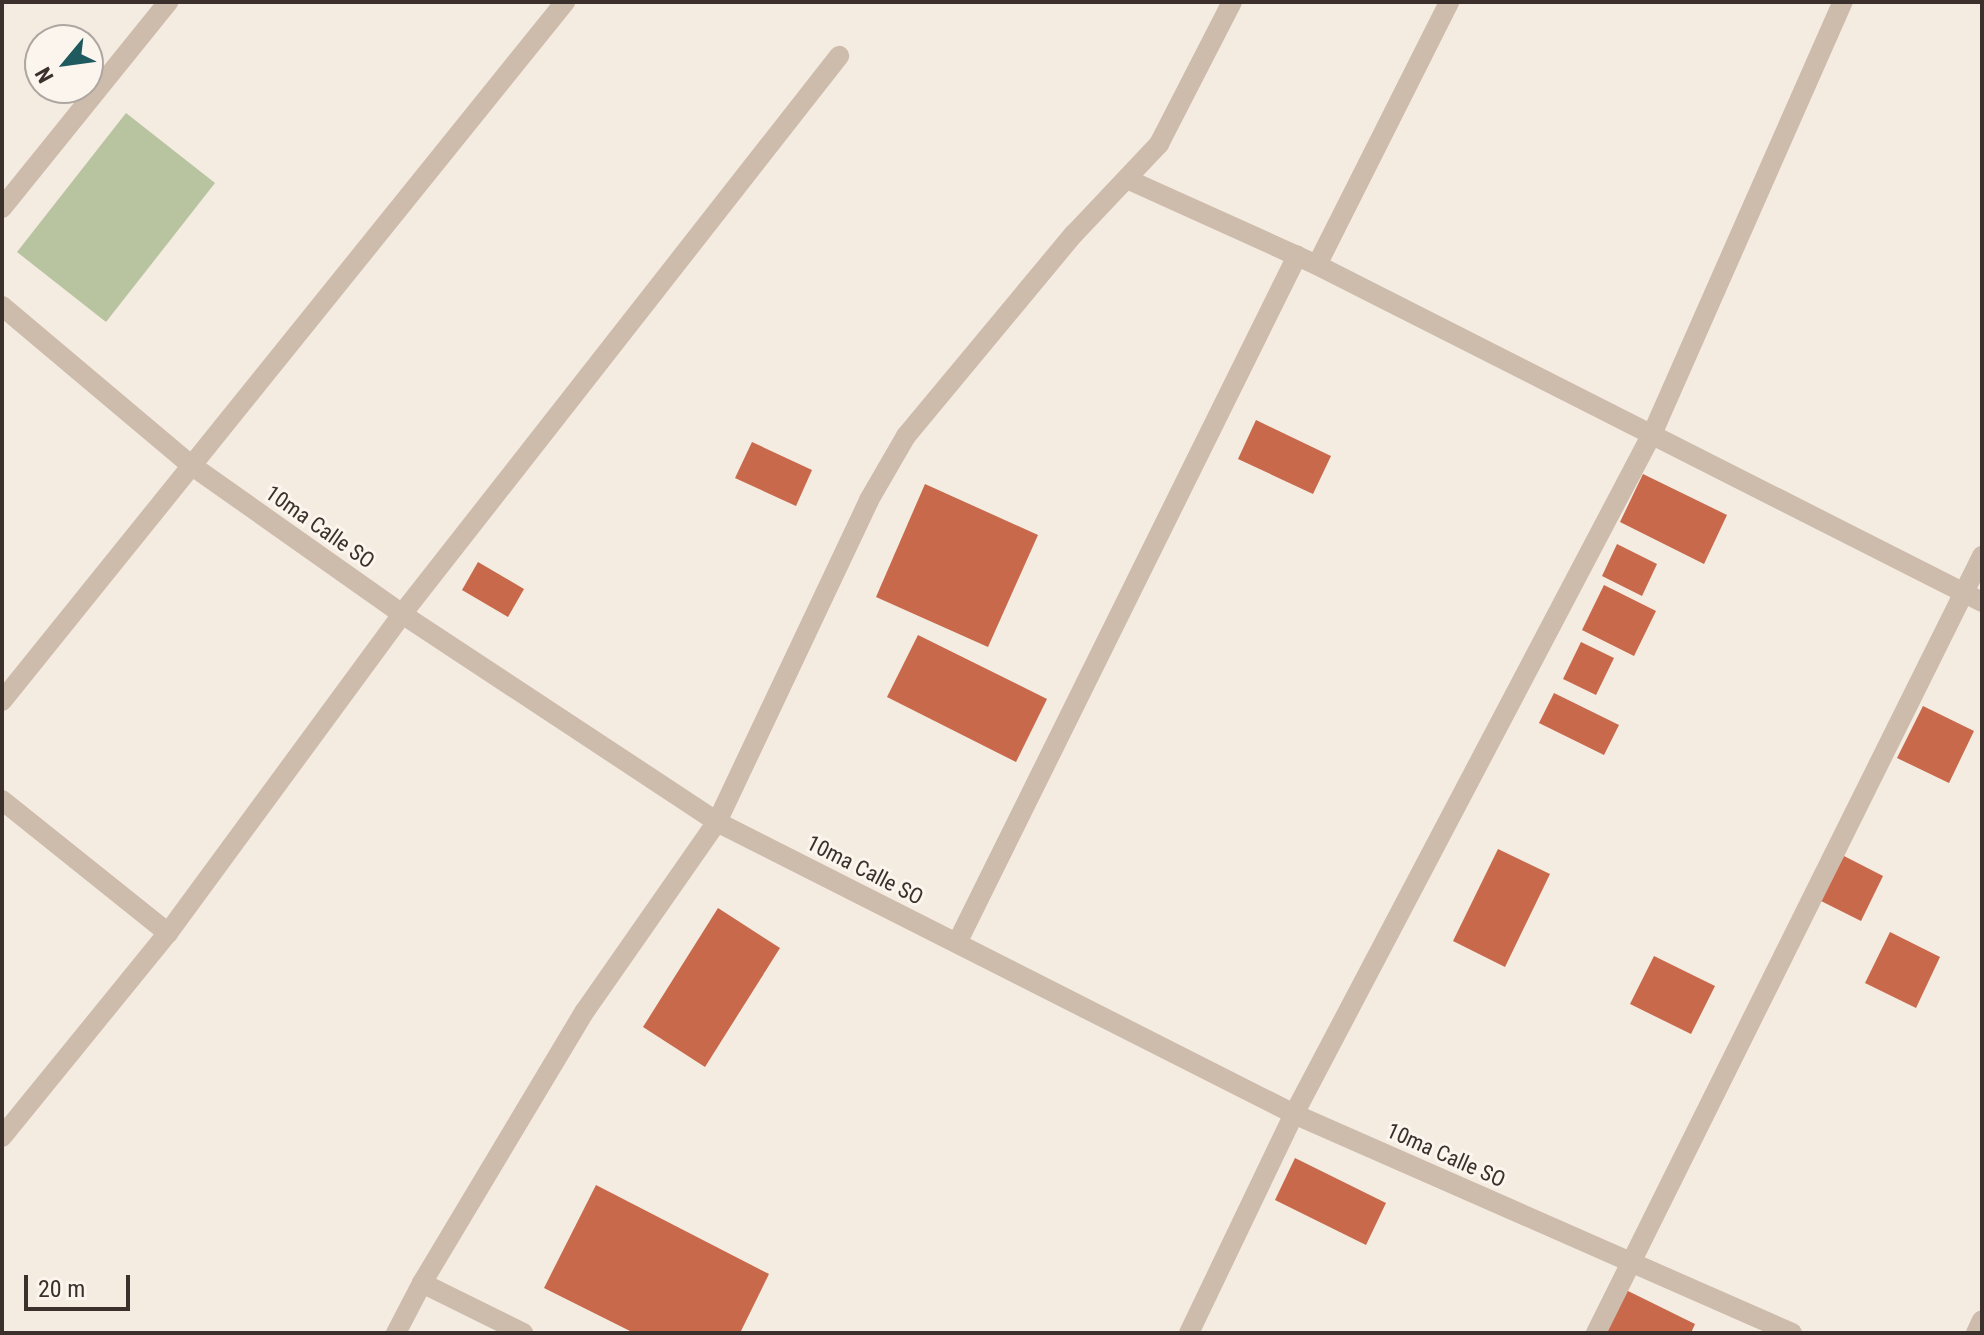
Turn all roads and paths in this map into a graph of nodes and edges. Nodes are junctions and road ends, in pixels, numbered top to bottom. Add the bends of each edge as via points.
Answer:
1 (168, 2) edge
2 (565, 2) edge
3 (1232, 2) edge
4 (1449, 2) edge
5 (1843, 2) edge
6 (839, 56) dead end
7 (1129, 180) junction
8 (2, 208) edge
9 (1297, 256) junction
10 (1317, 265) junction
11 (2, 306) edge
12 (1653, 432) junction
13 (191, 465) junction
14 (1982, 556) edge
15 (1973, 597) edge
16 (402, 614) junction
17 (2, 701) edge
18 (2, 800) edge
19 (717, 822) junction
20 (168, 933) junction
21 (957, 943) junction
22 (1294, 1114) junction
23 (2, 1137) edge
24 (1630, 1262) junction
25 (422, 1283) junction
26 (1982, 1320) edge
27 (396, 1333) edge
28 (523, 1333) edge
29 (1189, 1333) edge
30 (1596, 1333) edge
31 (1792, 1333) edge
32 (1976, 1333) edge

1 - 8 street
2 - 13 street
3 - 7 street via 1159,144
4 - 10 street
5 - 12 street
6 - 16 street
7 - 9 street
7 - 19 street via 1074,234 906,436 869,500
9 - 10 street
9 - 21 street
10 - 12 street
11 - 13 street, 10ma Calle SO
12 - 15 street
12 - 22 street
13 - 16 street, 10ma Calle SO
13 - 17 street
14 - 15 street
15 - 24 street
16 - 19 street, 10ma Calle SO
16 - 20 street
18 - 20 street
19 - 21 street, 10ma Calle SO
19 - 25 street via 585,1011
20 - 23 street
21 - 22 street, 10ma Calle SO
22 - 24 street, 10ma Calle SO
22 - 29 street
24 - 30 street
24 - 31 street, 10ma Calle SO
25 - 27 street
25 - 28 street
26 - 32 street

